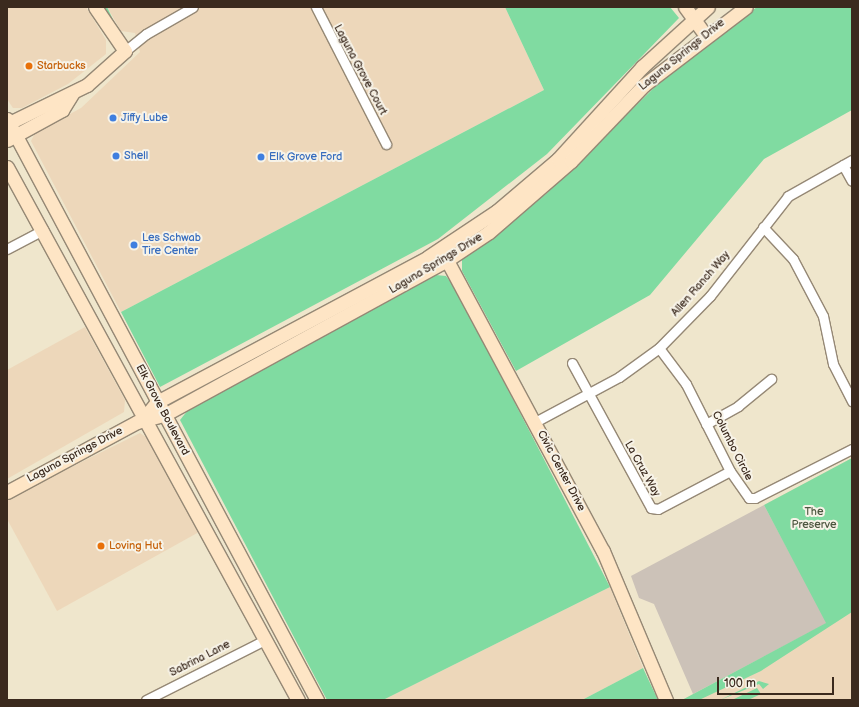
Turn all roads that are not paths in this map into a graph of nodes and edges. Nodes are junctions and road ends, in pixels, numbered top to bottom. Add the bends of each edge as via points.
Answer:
1 (95, 7) edge
2 (193, 7) edge
3 (316, 7) edge
4 (685, 7) edge
5 (708, 7) edge
6 (746, 7) edge
7 (693, 19) junction
8 (705, 35) junction
9 (125, 51) junction
10 (72, 94) junction
11 (8, 122) edge
12 (11, 138) edge
13 (386, 144) dead end
14 (852, 160) edge
15 (843, 165) junction
16 (7, 167) edge
17 (852, 181) edge
18 (764, 227) junction
19 (43, 230) junction
20 (7, 249) edge
21 (444, 254) junction
22 (659, 348) junction
23 (572, 363) dead end
24 (771, 379) dead end
25 (588, 394) junction
26 (157, 402) junction
27 (852, 402) edge
28 (164, 415) junction
29 (144, 418) junction
30 (535, 422) junction
31 (706, 424) junction
32 (852, 449) edge
33 (730, 470) junction
34 (7, 492) edge
35 (200, 522) junction
36 (267, 607) junction
37 (265, 640) junction
38 (146, 700) edge
39 (298, 700) edge
40 (317, 700) edge
41 (666, 700) edge

1 - 9 street
2 - 9 street via 146,34
3 - 13 street, Laguna Grove Court
4 - 7 street
5 - 7 street, Laguna Springs Drive
6 - 8 street, Laguna Springs Drive
7 - 8 street
7 - 21 street, Laguna Springs Drive via 642,68 558,159
8 - 21 street, Laguna Springs Drive via 626,101 571,161 489,232
9 - 10 street via 96,79
10 - 11 street via 56,98
10 - 12 street via 62,110
11 - 12 street, Elk Grove Boulevard
12 - 26 street, Elk Grove Boulevard
14 - 15 street, Allen Ranch Way
15 - 17 street
15 - 18 street, Allen Ranch Way via 798,188
16 - 19 street, Elk Grove Boulevard
18 - 22 street, Allen Ranch Way via 710,296
18 - 27 street via 793,259 823,316 833,364
19 - 20 street
19 - 29 street, Elk Grove Boulevard
21 - 26 street, Laguna Springs Drive
21 - 28 street, Laguna Springs Drive
21 - 30 street, Civic Center Drive
22 - 25 street, Allen Ranch Way
22 - 31 street, Columbo Circle via 686,384
23 - 25 street, La Cruz Way
24 - 31 street via 738,406
25 - 30 street, Allen Ranch Way
25 - 33 street, La Cruz Way via 651,508 658,509
26 - 28 street, Elk Grove Boulevard
26 - 29 street, Laguna Springs Drive
28 - 29 street, Laguna Springs Drive
28 - 36 street, Elk Grove Boulevard
29 - 34 street, Laguna Springs Drive
29 - 35 street, Elk Grove Boulevard
30 - 41 street, Civic Center Drive via 603,551
31 - 33 street, Columbo Circle
32 - 33 street, Columbo Circle via 755,498 742,493
35 - 36 street via 208,523 220,537 255,600
35 - 37 street, Elk Grove Boulevard
36 - 40 street, Elk Grove Boulevard
37 - 38 street, Sabrina Lane
37 - 39 street, Elk Grove Boulevard

